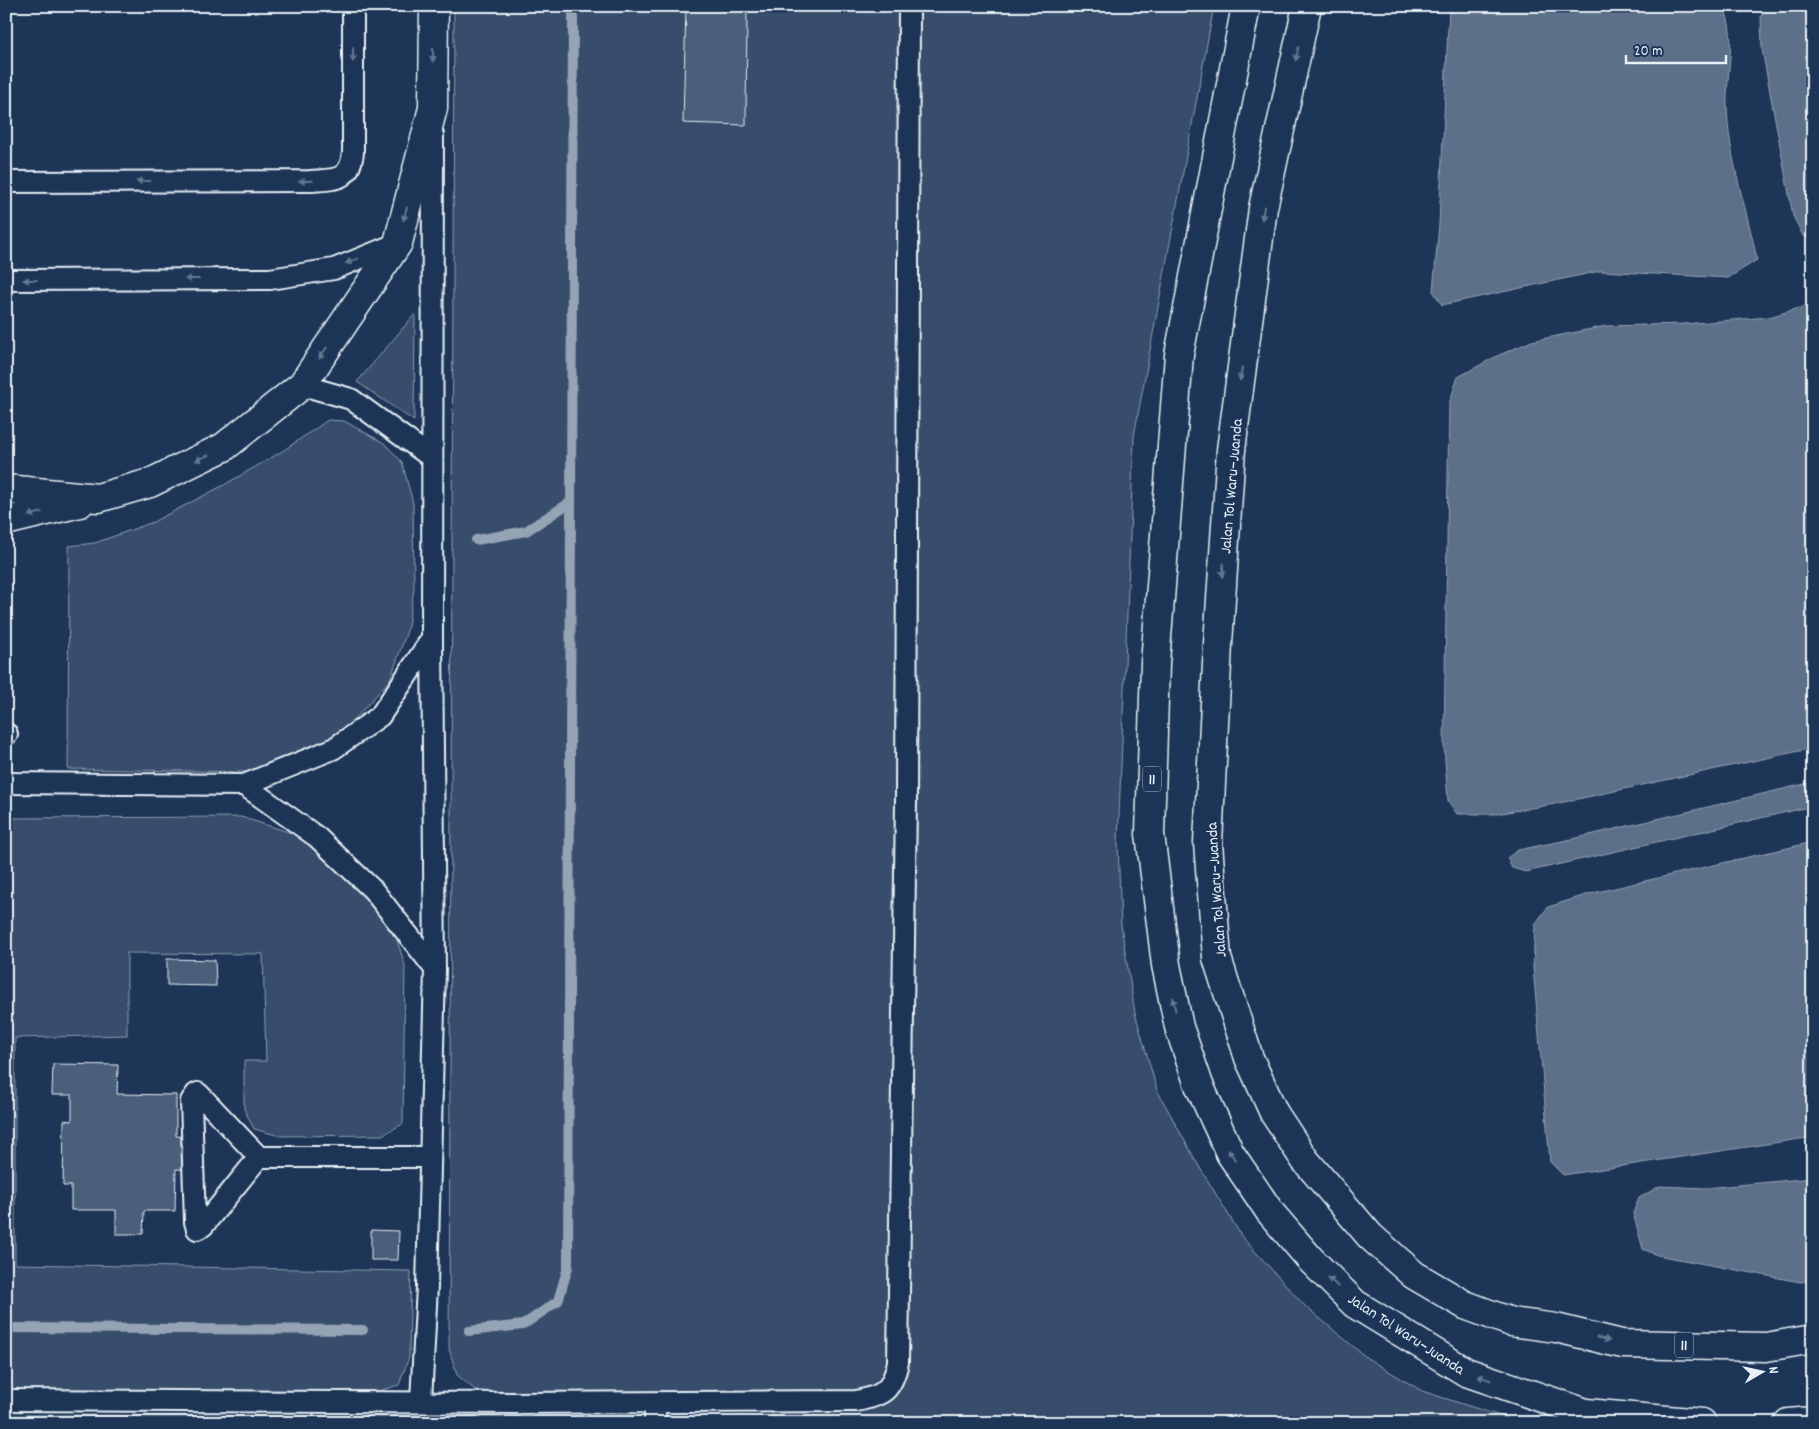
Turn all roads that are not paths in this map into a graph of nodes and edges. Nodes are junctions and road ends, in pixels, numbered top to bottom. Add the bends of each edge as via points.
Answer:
1 (353, 6) edge
2 (434, 6) edge
3 (909, 6) edge
4 (1246, 6) edge
5 (1307, 6) edge
6 (433, 108) junction
7 (6, 182) edge
8 (398, 243) junction
9 (6, 280) edge
10 (302, 385) junction
11 (432, 458) junction
12 (6, 489) edge
13 (98, 498) junction
14 (6, 520) edge
15 (432, 638) junction
16 (6, 783) edge
17 (244, 785) junction
18 (436, 969) junction
19 (260, 1157) junction
20 (430, 1157) junction
21 (1813, 1339) edge
22 (6, 1400) edge
23 (421, 1401) junction
24 (655, 1403) junction
25 (1813, 1422) edge
26 (655, 1423) edge
27 (1702, 1423) edge
28 (1788, 1423) edge

1 -> 7 lane via 353,153 348,172 338,179
2 -> 6 main road
3 - 24 lane via 906,803 898,1362 890,1387 868,1399
27 -> 4 main road, Jalan Tol Waru–Juanda / 11 via 1586,1413 1530,1394 1466,1372 1355,1304 1270,1212 1230,1153 1199,1085 1179,1027 1166,965 1150,834 1155,663 1179,355
5 -> 21 main road, Jalan Tol Waru–Juanda / 11 via 1263,208 1231,450 1218,644 1208,844 1217,958 1248,1058 1274,1113 1306,1160 1370,1236 1414,1275 1465,1305 1511,1322 1556,1328 1622,1344 1766,1347
6 -> 8 main road
6 - 11 lane
8 -> 9 lane via 334,269 270,279
8 -> 10 main road
10 - 11 lane via 351,399
10 -> 13 main road via 224,447 150,482
11 - 15 lane
12 - 13 main road
13 -> 14 main road
15 - 17 lane via 380,716 332,750
15 - 18 lane
16 - 17 lane
17 - 18 lane via 317,837 373,890
18 - 20 lane
19 - 19 lane via 203,1226 197,1229 191,1101 194,1095 198,1093
19 - 20 lane
20 - 23 lane
22 - 23 lane
23 - 24 lane
24 - 26 lane
25 - 28 main road

